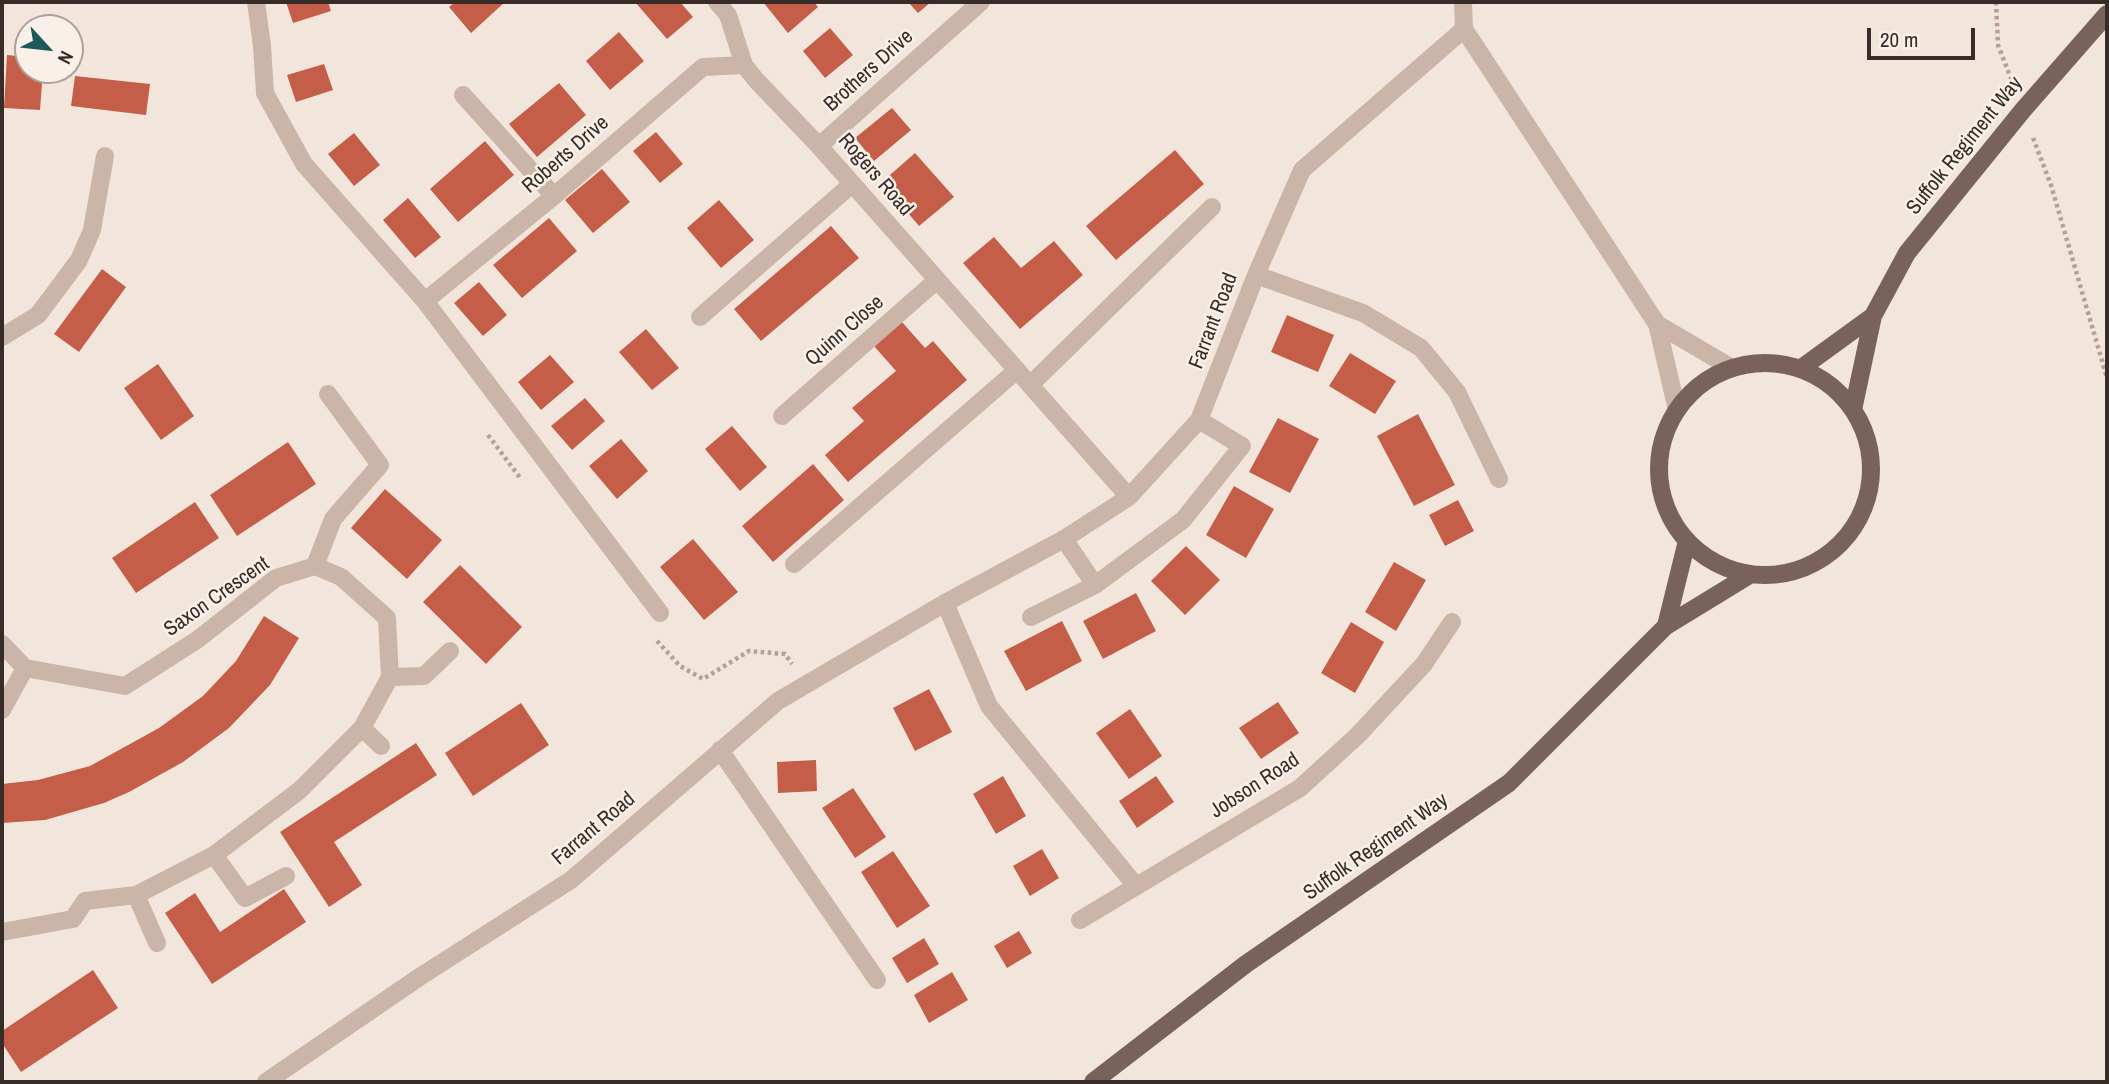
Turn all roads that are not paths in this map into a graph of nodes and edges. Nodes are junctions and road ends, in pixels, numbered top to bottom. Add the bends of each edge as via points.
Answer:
1 (256, 2) edge
2 (717, 2) edge
3 (981, 2) edge
4 (1463, 2) edge
5 (2107, 14) edge
6 (1464, 29) junction
7 (744, 65) junction
8 (463, 95) dead end
9 (819, 146) junction
10 (105, 156) dead end
11 (852, 184) junction
12 (554, 196) junction
13 (1212, 207) dead end
14 (1256, 275) junction
15 (937, 280) junction
16 (425, 301) junction
17 (1873, 316) junction
18 (700, 317) dead end
19 (1657, 324) junction
20 (2, 337) edge
21 (1732, 368) junction
22 (1800, 369) junction
23 (1017, 370) junction
24 (1030, 385) junction
25 (328, 394) dead end
26 (1677, 410) junction
27 (1853, 410) junction
28 (782, 416) dead end
29 (1199, 420) junction
30 (1499, 479) dead end
31 (1129, 497) junction
32 (1064, 539) junction
33 (1687, 541) junction
34 (794, 564) dead end
35 (315, 566) junction
36 (1751, 574) junction
37 (1095, 585) junction
38 (945, 603) junction
39 (660, 613) dead end
40 (1031, 617) dead end
41 (1452, 622) dead end
42 (1666, 626) junction
43 (2, 644) edge
44 (450, 651) dead end
45 (25, 668) junction
46 (390, 677) junction
47 (2, 710) edge
48 (362, 728) junction
49 (381, 746) dead end
50 (720, 750) junction
51 (215, 855) junction
52 (286, 876) dead end
53 (1136, 886) junction
54 (136, 895) junction
55 (1080, 920) dead end
56 (2, 932) edge
57 (157, 943) dead end
58 (877, 980) dead end
59 (266, 1082) edge
60 (1093, 1082) edge

1 - 16 street via 265,93 304,164
2 - 7 street, Rogers Road via 728,15
3 - 9 street, Brothers Drive
4 - 6 street
5 - 17 main road, Suffolk Regiment Way via 1907,253
6 - 14 street, Farrant Road via 1302,170
6 - 19 street
7 - 9 street, Rogers Road
7 - 12 street, Roberts Drive via 703,67
8 - 12 street
9 - 11 street, Rogers Road
10 - 20 street via 92,230 79,260 37,315
11 - 15 street, Rogers Road
11 - 18 street
12 - 16 street, Roberts Drive
13 - 24 street
14 - 29 street, Farrant Road
14 - 30 street via 1363,313 1421,348 1457,392
15 - 23 street, Rogers Road
15 - 28 street, Quinn Close
16 - 39 street
17 - 22 main road
17 - 27 main road
19 - 21 street
19 - 26 street
21 - 22 main road via 1778,363
21 - 26 main road via 1710,378
22 - 27 main road via 1830,386
23 - 24 street, Rogers Road
23 - 34 street
24 - 31 street, Rogers Road
25 - 35 street via 380,465 333,519
26 - 33 main road via 1666,431 1659,477 1663,500
27 - 36 main road via 1867,442 1870,475 1856,523 1822,558 1800,569
29 - 31 street, Farrant Road
29 - 37 street via 1242,446 1184,520
31 - 32 street, Farrant Road
32 - 37 street
32 - 38 street, Farrant Road
33 - 36 main road via 1706,557
33 - 42 main road
35 - 45 street, Saxon Crescent via 276,578 197,640 125,686
35 - 46 street via 341,577 387,618
36 - 42 main road, Suffolk Regiment Way
37 - 40 street
38 - 50 street, Farrant Road via 778,701
38 - 53 street via 989,706
41 - 53 street, Jobson Road via 1424,664 1358,735 1300,788
42 - 60 main road, Suffolk Regiment Way via 1509,783 1247,964
43 - 45 street
44 - 46 street via 424,676
45 - 47 street
46 - 48 street
48 - 49 street
48 - 51 street via 300,790
50 - 58 street
50 - 59 street, Farrant Road via 570,880
51 - 52 street via 245,898
51 - 54 street
53 - 55 street, Jobson Road
54 - 56 street via 85,901 72,919
54 - 57 street

